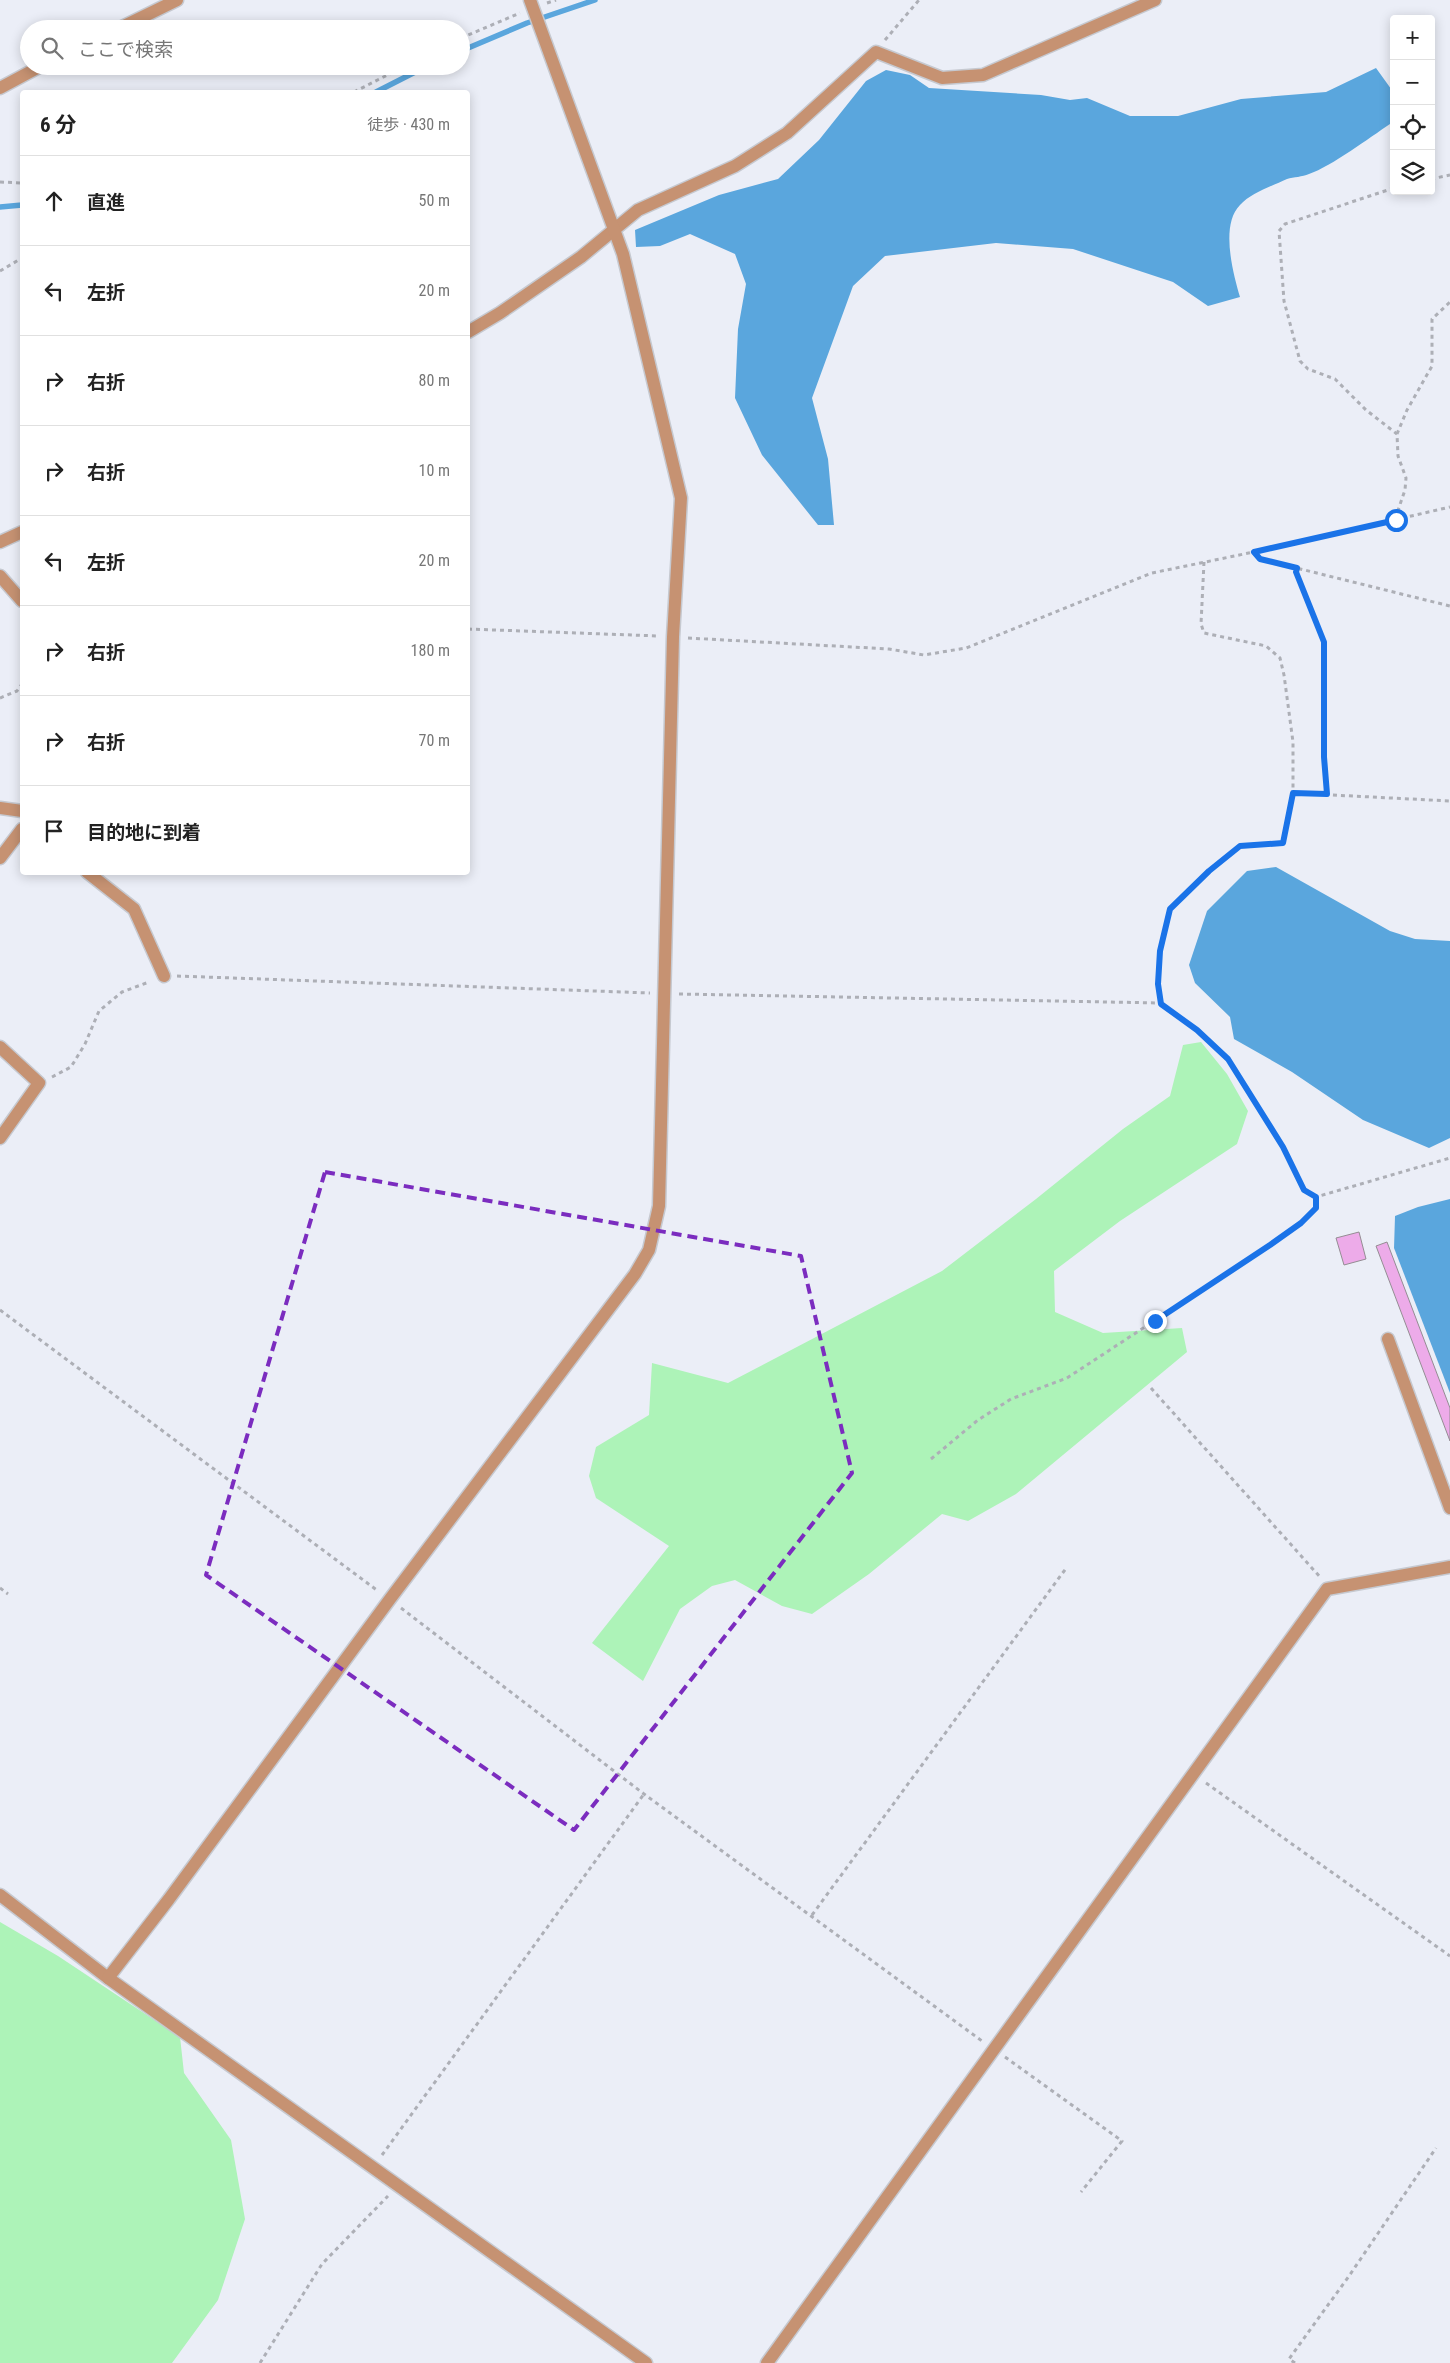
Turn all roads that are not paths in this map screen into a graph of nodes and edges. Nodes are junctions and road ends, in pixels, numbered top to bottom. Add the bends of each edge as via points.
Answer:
1 (176, 0) edge
2 (1155, 0) edge
3 (532, 4) edge
4 (136, 20) edge
5 (24, 75) edge
6 (0, 88) edge
7 (614, 231) junction
8 (470, 331) edge
9 (20, 533) edge
10 (0, 542) edge
11 (0, 576) edge
12 (20, 599) edge
13 (0, 808) edge
14 (20, 811) edge
15 (20, 832) edge
16 (0, 858) edge
17 (91, 875) edge
18 (164, 976) road end
19 (0, 1047) edge
20 (0, 1138) edge
21 (1388, 1339) dead end
22 (1450, 1508) edge
23 (1450, 1567) edge
24 (0, 1895) edge
25 (108, 1978) junction
26 (646, 2363) edge
27 (767, 2363) edge

1 - 4 street
2 - 7 street via 983,75 942,78 876,52 787,133 735,166 638,210
3 - 7 street
5 - 6 street
7 - 8 street
7 - 25 street via 623,254 681,498 673,637 659,1206 649,1250 635,1274
9 - 10 street
11 - 12 street
13 - 14 street
15 - 16 street
17 - 18 street via 134,909
19 - 20 street via 39,1083
21 - 22 street
23 - 27 street via 1327,1589
24 - 25 street
25 - 26 street

